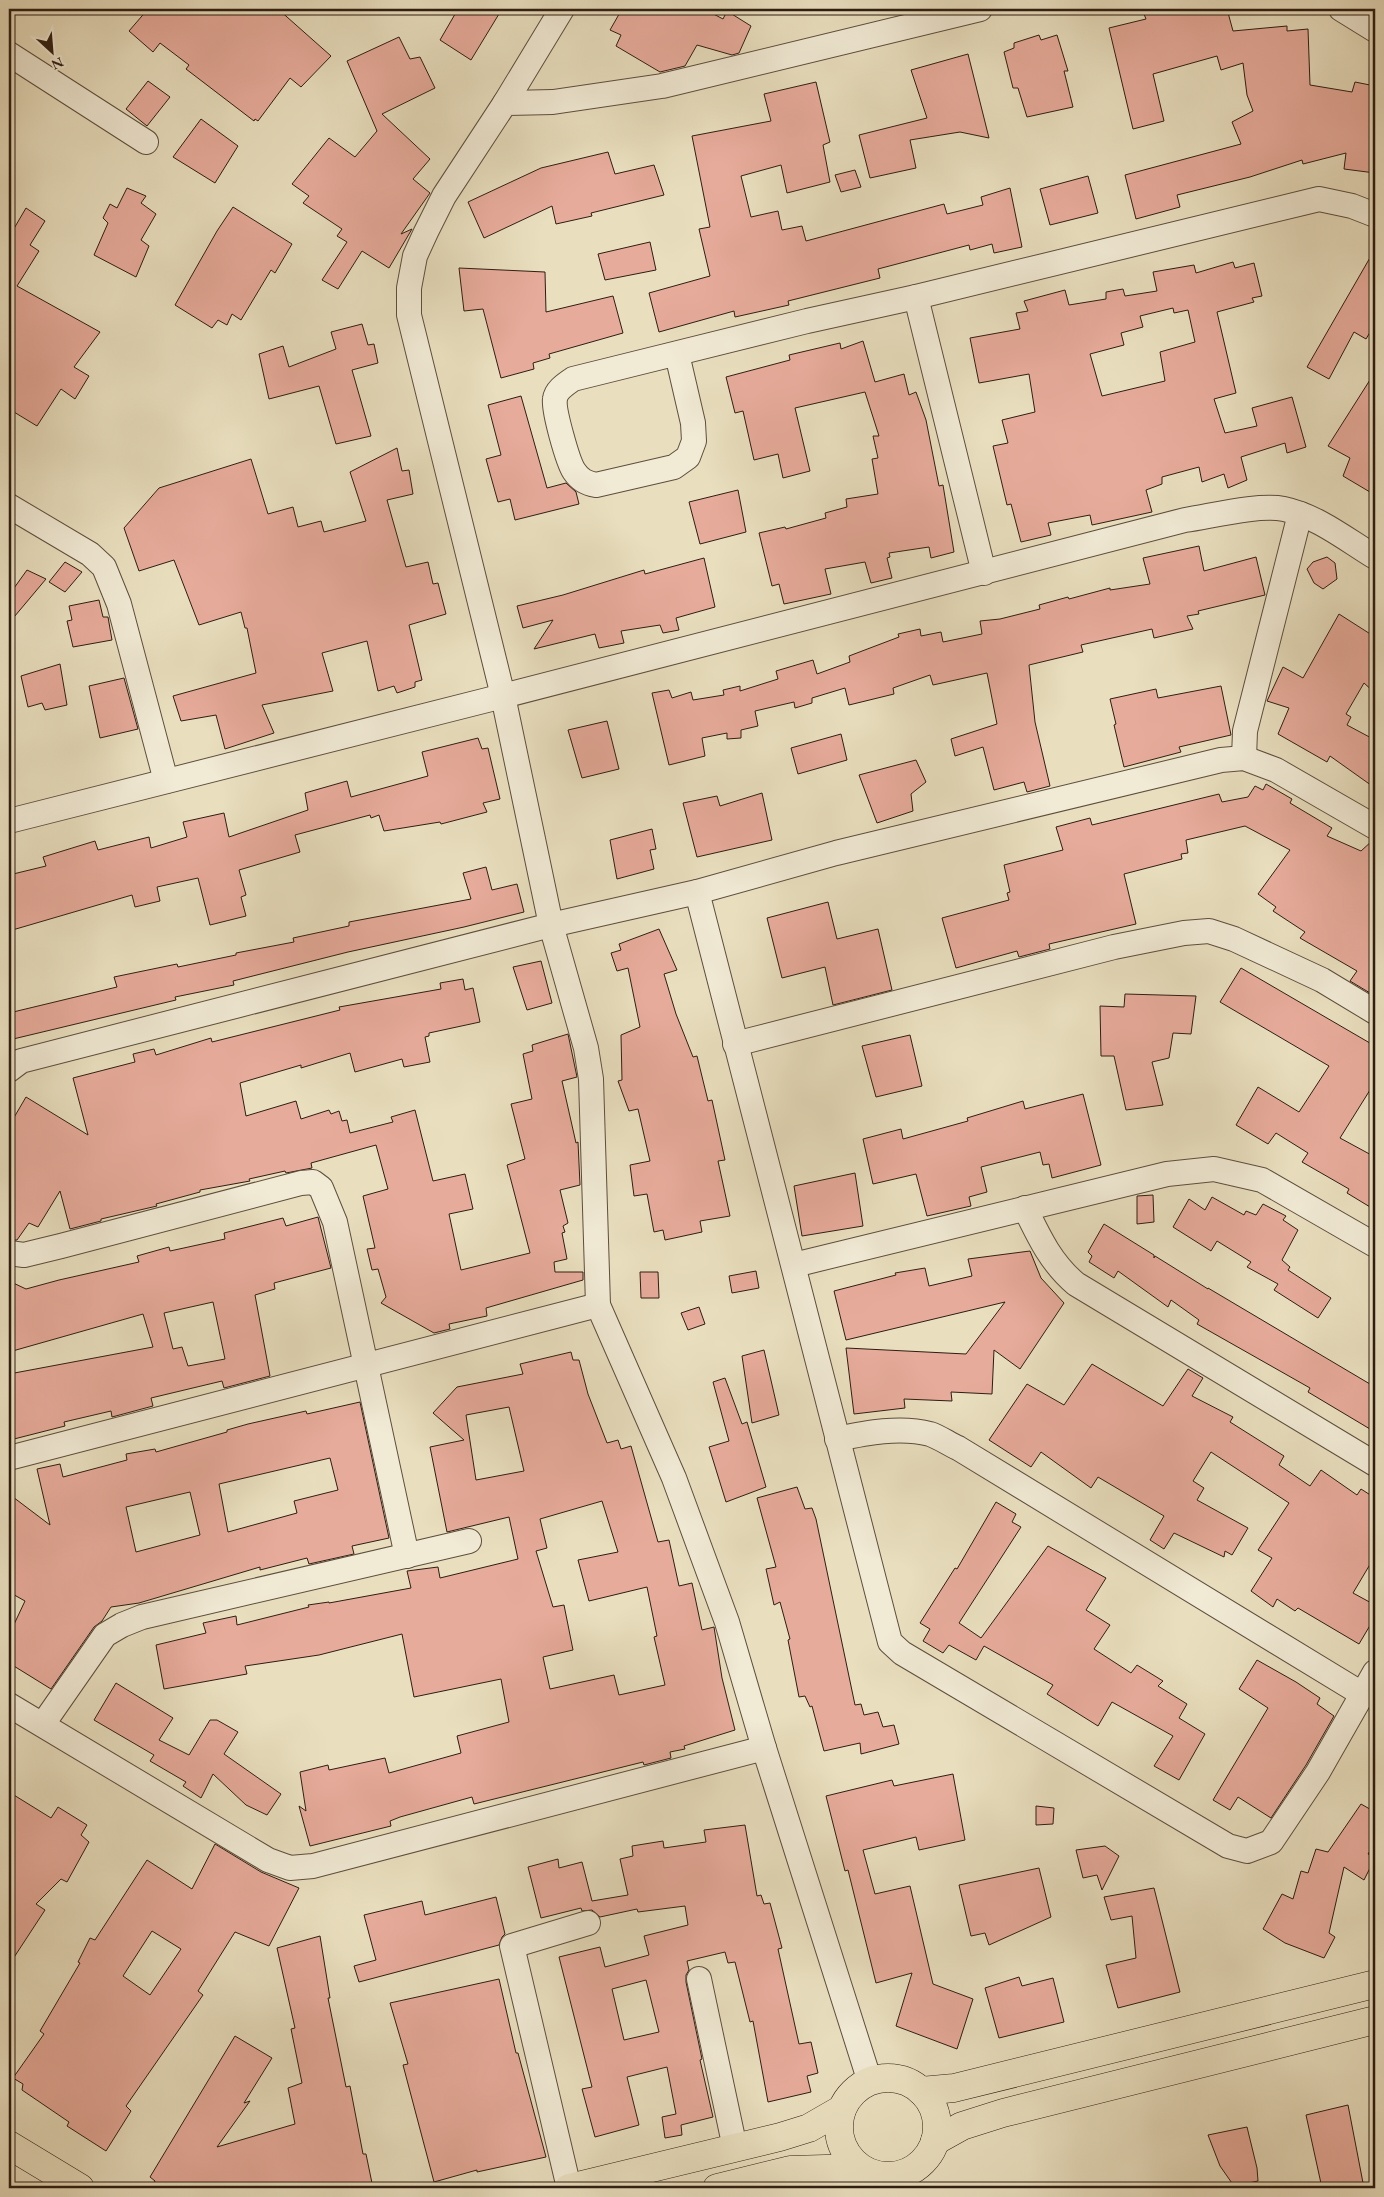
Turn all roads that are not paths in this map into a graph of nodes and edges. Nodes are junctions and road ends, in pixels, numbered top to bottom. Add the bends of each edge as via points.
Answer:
1 (562, 9) edge
2 (980, 9) edge
3 (1341, 9) edge
4 (1375, 30) edge
5 (9, 54) edge
6 (505, 104) junction
7 (146, 142) dead end
8 (1375, 215) edge
9 (916, 297) junction
10 (677, 354) junction
11 (9, 506) edge
12 (1300, 514) junction
13 (1375, 557) edge
14 (984, 573) junction
15 (503, 696) junction
16 (1244, 758) junction
17 (166, 781) junction
18 (9, 821) edge
19 (1375, 827) edge
20 (698, 892) junction
21 (551, 924) junction
22 (1375, 1012) edge
23 (735, 1044) junction
24 (9, 1070) edge
25 (1025, 1208) junction
26 (1375, 1245) edge
27 (9, 1253) edge
28 (794, 1266) junction
29 (598, 1305) junction
30 (366, 1365) junction
31 (837, 1439) junction
32 (9, 1458) edge
33 (1375, 1464) edge
34 (468, 1541) dead end
35 (407, 1556) junction
36 (1375, 1672) edge
37 (1362, 1694) junction
38 (9, 1705) edge
39 (43, 1724) junction
40 (764, 1748) junction
41 (588, 1923) dead end
42 (699, 1979) dead end
43 (1375, 1984) edge
44 (1375, 2020) edge
45 (870, 2082) junction
46 (921, 2091) junction
47 (842, 2109) junction
48 (935, 2141) junction
49 (9, 2145) edge
50 (735, 2148) junction
51 (860, 2168) junction
52 (891, 2182) edge
53 (80, 2188) edge
54 (569, 2188) edge
55 (718, 2188) edge

1 - 6 street
2 - 6 street via 662,86 553,102
3 - 4 street
5 - 7 street
6 - 15 street via 444,196 415,256 408,288 409,315
8 - 9 street via 1320,199
9 - 10 street
9 - 14 street
10 - 10 street via 573,379 562,388 555,398 556,415 573,470 585,482 596,485 674,467 688,457 694,441 693,423
11 - 17 street via 90,554 104,567 118,604
12 - 13 street
12 - 14 street via 1264,508 1185,520
12 - 16 street via 1245,732
14 - 15 street
15 - 17 street
15 - 21 street
16 - 19 street via 1276,770
16 - 20 street via 1160,773
17 - 18 street
20 - 21 street
20 - 23 street
21 - 24 street via 21,1061
21 - 29 street via 586,1048 590,1079
22 - 23 street via 1322,980 1209,930 1114,947
23 - 28 street
25 - 26 street via 1167,1174 1214,1169 1262,1180
25 - 28 street
25 - 33 street via 1047,1252 1061,1272 1076,1284
27 - 30 street via 33,1253 313,1182 321,1188 335,1222
28 - 31 street
29 - 30 street
29 - 40 street via 674,1478 727,1622
30 - 32 street
30 - 35 street
31 - 37 street via 865,1433 930,1434
31 - 37 street via 890,1642 902,1654 1228,1846 1247,1852 1271,1842 1318,1772
34 - 35 street
35 - 39 street via 142,1617 122,1625 105,1635
36 - 37 street
38 - 39 street
39 - 40 street via 268,1860 290,1868 313,1866
40 - 45 street
41 - 54 street via 512,1946
42 - 50 street
43 - 46 main road via 963,2086
44 - 48 main road via 1003,2113 962,2126
45 - 46 main road via 883,2078 897,2079
45 - 47 main road via 853,2092
46 - 48 main road via 936,2114
47 - 50 main road via 808,2128
47 - 51 main road via 838,2125 841,2141 848,2156
48 - 52 main road via 918,2166
49 - 53 main road
50 - 54 main road
51 - 52 main road
51 - 55 main road via 790,2170

